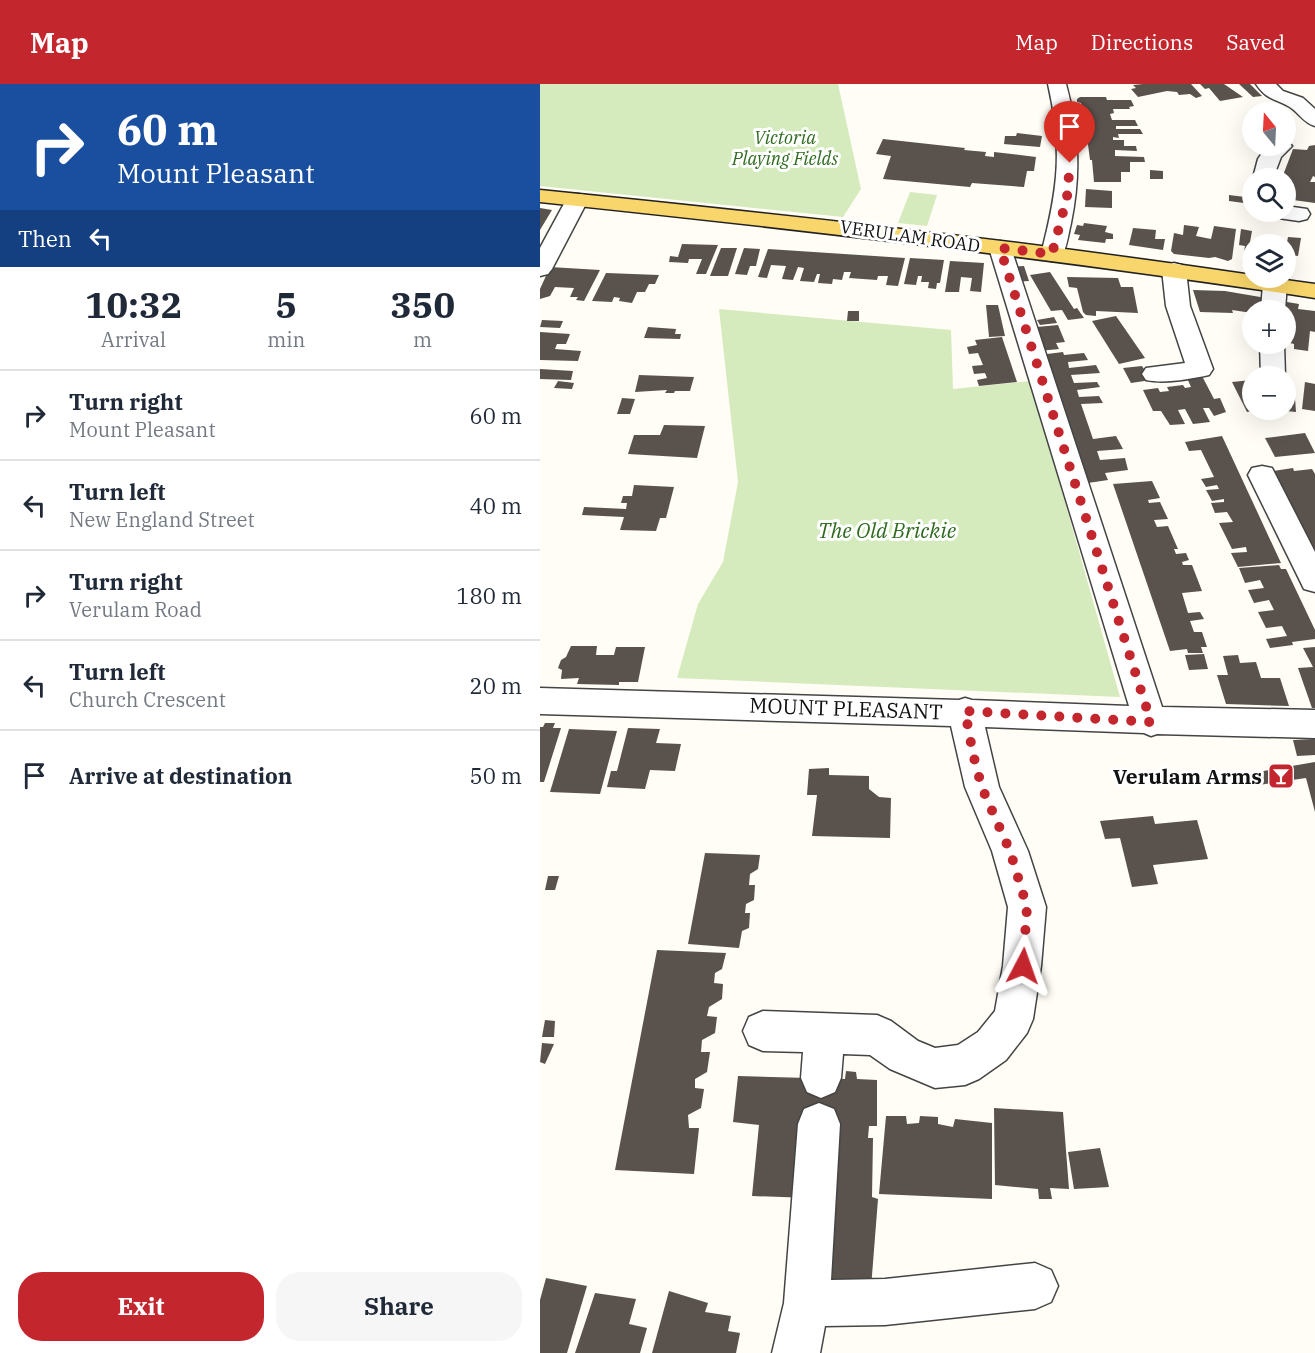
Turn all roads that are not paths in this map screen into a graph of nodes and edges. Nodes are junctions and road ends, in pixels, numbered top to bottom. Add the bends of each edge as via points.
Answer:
1 (1265, 84) edge
2 (1062, 85) edge
3 (1315, 120) edge
4 (540, 196) edge
5 (577, 200) junction
6 (1000, 248) junction
7 (1052, 254) junction
8 (540, 269) edge
9 (1174, 270) junction
10 (1242, 279) edge
11 (1296, 288) edge
12 (1315, 291) edge
13 (1155, 374) dead end
14 (1262, 475) dead end
15 (1315, 581) edge
16 (540, 701) edge
17 (965, 711) junction
18 (1151, 722) junction
19 (1315, 724) edge
20 (764, 1031) dead end
21 (824, 1034) junction
22 (821, 1078) dead end
23 (819, 1124) dead end
24 (1035, 1286) dead end
25 (807, 1303) junction
26 (796, 1353) edge

1 - 3 street via 1276,95 1296,102
2 - 7 street via 1070,163 1067,197
4 - 5 main road, VERULAM ROAD
5 - 6 main road, VERULAM ROAD
5 - 8 street
6 - 7 main road, VERULAM ROAD
6 - 18 street
7 - 9 main road, VERULAM ROAD
9 - 10 main road, VERULAM ROAD
9 - 13 street via 1178,306 1200,369
11 - 12 main road, VERULAM ROAD
14 - 15 street
16 - 17 street, MOUNT PLEASANT
17 - 18 street, MOUNT PLEASANT
17 - 21 street via 982,788 1010,851 1027,907 1023,966 1013,1019 992,1046 965,1065 935,1068 904,1055 877,1035
18 - 19 street, MOUNT PLEASANT
20 - 21 street
21 - 22 street
23 - 25 street
24 - 25 street via 885,1302
25 - 26 street

